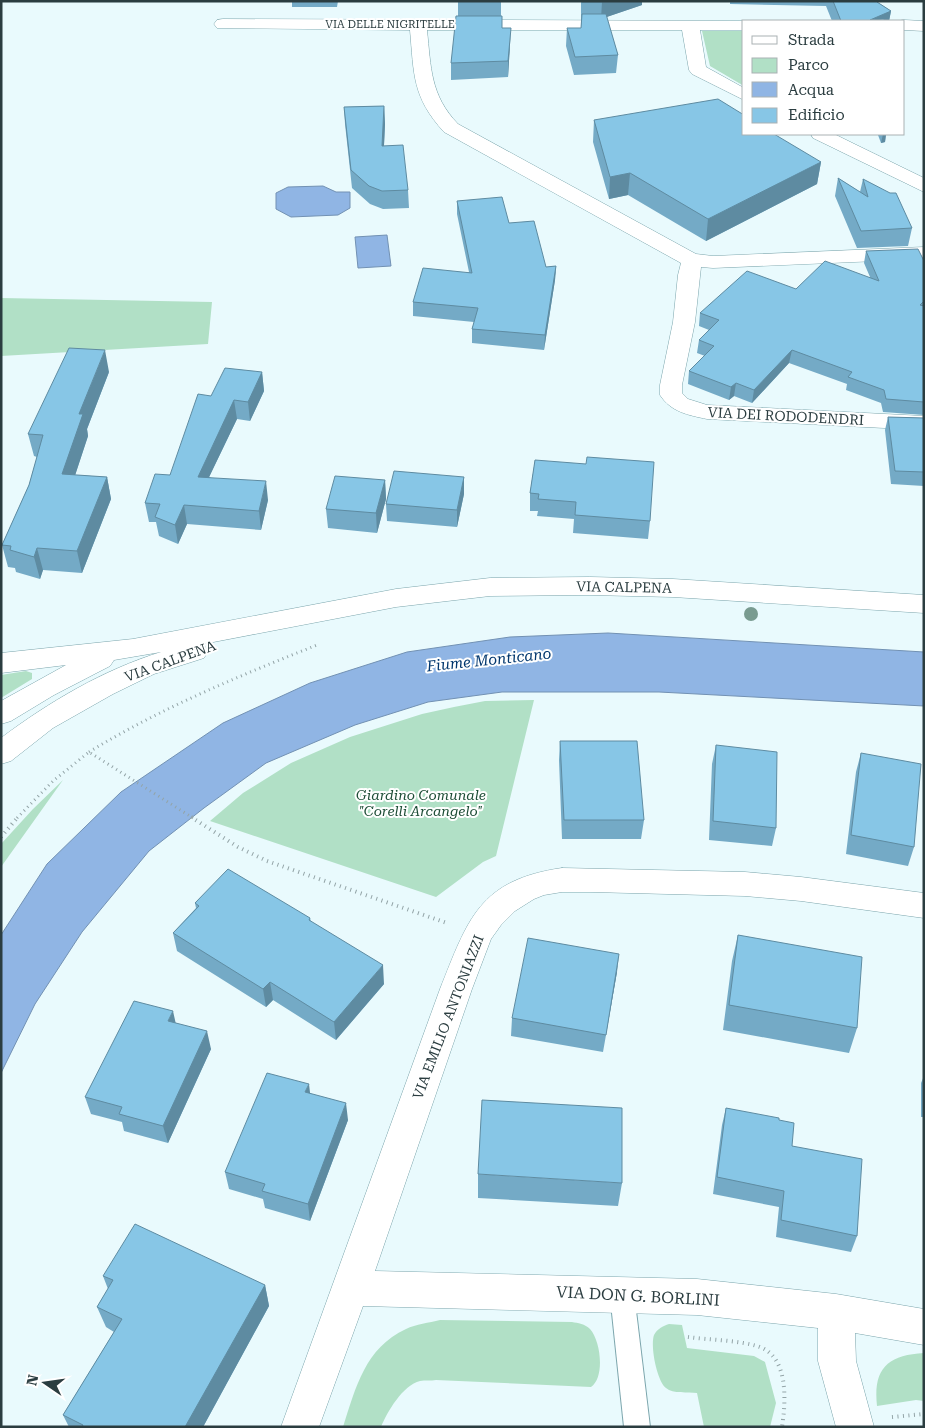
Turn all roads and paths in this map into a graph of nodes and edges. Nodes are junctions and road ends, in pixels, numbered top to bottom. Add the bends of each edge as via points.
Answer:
1 (223, 24) dead end
2 (418, 24) junction
3 (690, 25) junction
4 (742, 25) edge
5 (905, 26) edge
6 (924, 26) edge
7 (742, 94) edge
8 (822, 135) edge
9 (924, 186) edge
10 (924, 253) edge
11 (692, 260) junction
12 (924, 423) edge
13 (924, 604) edge
14 (326, 642) dead end
15 (139, 658) junction
16 (1, 663) edge
17 (1, 714) edge
18 (1, 734) edge
19 (89, 752) junction
20 (1, 753) edge
21 (1, 837) edge
22 (924, 906) edge
23 (478, 933) junction
24 (351, 1288) junction
25 (622, 1294) junction
26 (836, 1312) junction
27 (924, 1327) edge
28 (686, 1337) dead end
29 (924, 1414) edge
30 (870, 1422) edge
31 (300, 1427) edge
32 (637, 1427) edge
33 (782, 1427) edge

1 - 2 street, VIA DELLE NIGRITELLE
2 - 3 street, VIA DELLE NIGRITELLE via 558,16
2 - 11 street via 429,102 451,128
3 - 4 street, VIA DELLE NIGRITELLE
3 - 7 street via 698,70
5 - 6 street
8 - 9 street
10 - 11 street via 713,262
11 - 12 street, VIA DEI RODODENDRI via 671,385 671,395 680,404 692,410 727,414
13 - 15 street, VIA CALPENA via 664,588 490,587 396,598 326,611
14 - 19 path via 240,675 127,729
15 - 16 street
15 - 17 street via 110,656 78,670
15 - 18 street via 67,694
15 - 20 street, VIA CALPENA via 102,687 43,721
19 - 21 path via 70,765
19 - 23 path via 238,848 267,861
22 - 23 street, VIA EMILIO ANTONIAZZI via 745,884 562,880 523,890 504,902
23 - 24 street, VIA EMILIO ANTONIAZZI
24 - 25 street, VIA DON G. BORLINI
24 - 31 street, VIA EMILIO ANTONIAZZI
25 - 26 street, VIA DON G. BORLINI via 696,1297
25 - 32 lane
26 - 27 street, VIA DON G. BORLINI
26 - 30 street via 837,1361
28 - 33 path via 758,1346 773,1355 785,1396
29 - 30 path

